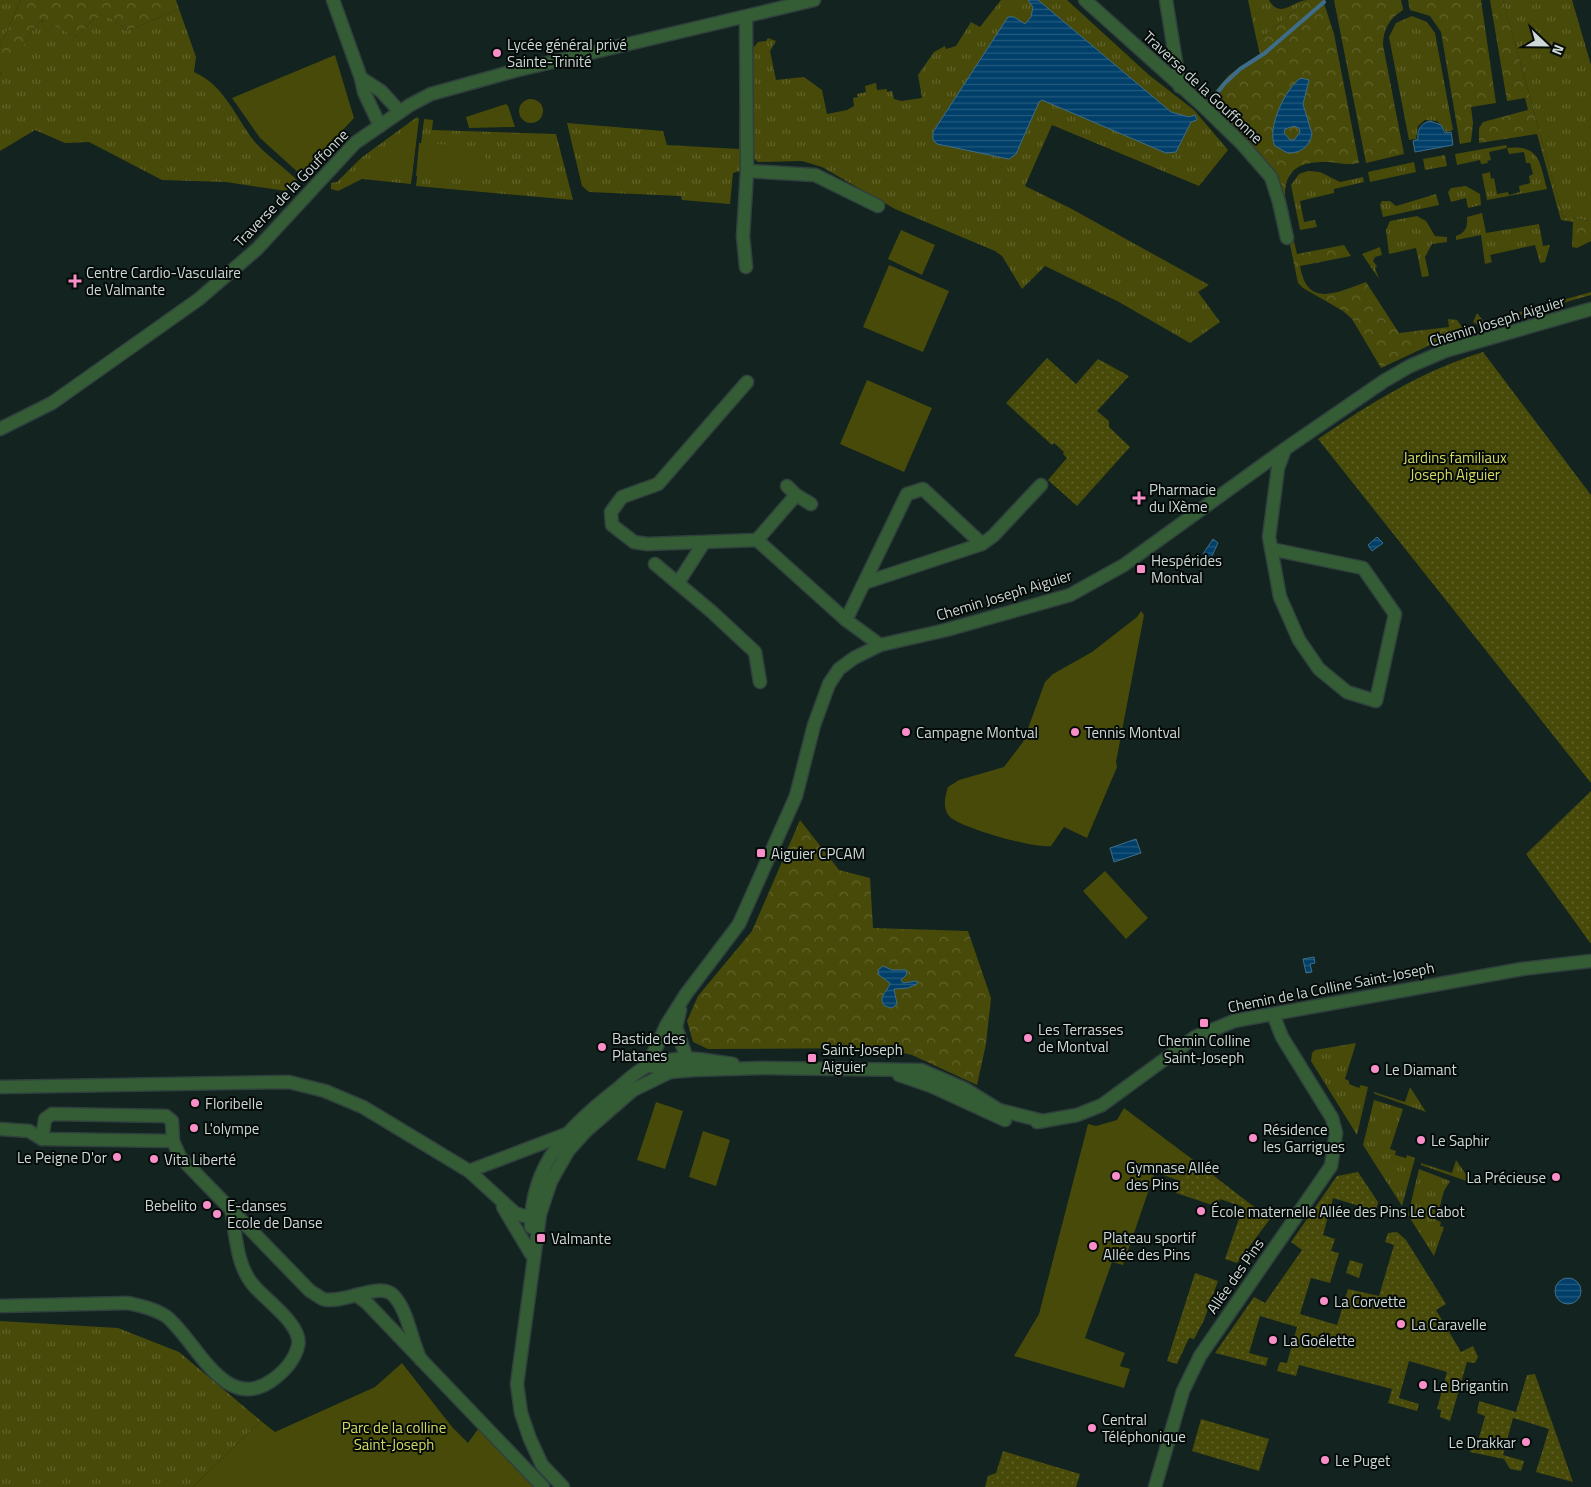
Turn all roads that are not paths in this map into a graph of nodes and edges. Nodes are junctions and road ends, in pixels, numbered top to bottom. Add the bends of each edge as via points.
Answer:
1 (333, 0) edge
2 (814, 0) edge
3 (1085, 0) edge
4 (1166, 0) edge
5 (746, 17) junction
6 (361, 78) junction
7 (1180, 87) junction
8 (400, 112) junction
9 (380, 126) junction
10 (747, 171) junction
11 (878, 206) dead end
12 (1287, 238) dead end
13 (746, 267) dead end
14 (1591, 309) edge
15 (747, 382) dead end
16 (0, 430) edge
17 (1285, 449) junction
18 (1040, 485) dead end
19 (811, 504) dead end
20 (757, 540) junction
21 (703, 544) junction
22 (982, 544) junction
23 (1271, 549) junction
24 (655, 564) dead end
25 (866, 582) junction
26 (678, 583) junction
27 (846, 620) junction
28 (880, 645) junction
29 (760, 682) dead end
30 (1591, 961) edge
31 (686, 994) junction
32 (1273, 1014) junction
33 (686, 1056) junction
34 (648, 1066) junction
35 (762, 1068) junction
36 (674, 1072) junction
37 (0, 1087) edge
38 (0, 1129) edge
39 (568, 1132) junction
40 (42, 1139) junction
41 (173, 1141) junction
42 (540, 1142) junction
43 (553, 1151) junction
44 (469, 1171) junction
45 (555, 1173) junction
46 (498, 1198) junction
47 (232, 1208) junction
48 (535, 1215) junction
49 (530, 1254) junction
50 (532, 1270) junction
51 (356, 1295) junction
52 (0, 1306) edge
53 (421, 1360) junction
54 (558, 1486) edge
55 (543, 1487) edge
56 (1155, 1487) edge

1 - 6 street
2 - 5 street, Traverse de la Gouffonne
3 - 7 street, Traverse de la Gouffonne
4 - 7 street
5 - 8 street, Traverse de la Gouffonne via 514,71 431,94
5 - 10 street
6 - 8 street via 381,90
6 - 9 street
7 - 12 street, Traverse de la Gouffonne via 1243,145 1271,176
8 - 9 street, Traverse de la Gouffonne
9 - 16 street, Traverse de la Gouffonne via 355,143 258,249 200,299 52,404
10 - 11 street via 816,175
10 - 13 street via 743,236
14 - 17 street, Chemin Joseph Aiguier via 1445,351 1410,366
15 - 21 street via 658,484 622,497 611,512 612,525 634,542
17 - 23 street via 1278,468 1270,528
17 - 28 street, Chemin Joseph Aiguier via 1124,565 1070,595
18 - 22 street
19 - 20 street via 792,490
20 - 21 street
20 - 27 street
21 - 26 street
22 - 25 street
22 - 25 street via 923,489 907,494
23 - 23 street via 1280,597 1299,640 1319,669 1347,692 1376,702 1395,614 1363,568
24 - 26 street
25 - 27 street
26 - 29 street via 755,652
27 - 28 street
28 - 31 street, Chemin Joseph Aiguier via 854,658 829,684 814,725 796,796 744,913 732,935
30 - 32 street, Chemin de la Colline Saint-Joseph via 1522,969
31 - 33 street, Chemin Joseph Aiguier via 676,1027
31 - 34 street, Chemin Joseph Aiguier via 667,1024
32 - 35 street, Chemin de la Colline Saint-Joseph via 1234,1021 1209,1030 1102,1105 1077,1115 1043,1121 997,1118 931,1086 881,1071
32 - 56 street, Allée des Pins via 1282,1037 1332,1118 1336,1133 1334,1151 1330,1166 1200,1356 1181,1397
33 - 34 street, Chemin de la Colline Saint-Joseph
33 - 35 street, Chemin de la Colline Saint-Joseph
33 - 36 street
34 - 36 street
34 - 39 street, Chemin de la Colline Saint-Joseph
35 - 36 street, Chemin de la Colline Saint-Joseph
36 - 45 street, Chemin de la Colline Saint-Joseph via 633,1090 616,1102 568,1151
37 - 44 street via 289,1082 324,1091 363,1107
38 - 40 street via 29,1131
39 - 42 street
39 - 43 street, Chemin de la Colline Saint-Joseph
40 - 41 street
40 - 41 street via 45,1119 52,1114 104,1114 166,1116 172,1121
41 - 47 street via 180,1157
42 - 43 street
42 - 44 street
43 - 45 street, Chemin de la Colline Saint-Joseph
43 - 48 street, Chemin de la Colline Saint-Joseph via 542,1169
44 - 46 street
45 - 48 street, Chemin de la Colline Saint-Joseph
46 - 48 street via 515,1213
46 - 49 street
47 - 51 street via 310,1291 323,1299
47 - 52 street via 240,1260 253,1285 294,1327 299,1341 295,1357 286,1369 260,1389 237,1389 216,1374 166,1317 147,1307 128,1303
48 - 49 street, Chemin de la Colline Saint-Joseph
48 - 50 street, Chemin de la Colline Saint-Joseph
49 - 50 street, Chemin de la Colline Saint-Joseph
50 - 54 street, Chemin de la Colline Saint-Joseph via 517,1384 521,1413 542,1465
51 - 53 street
51 - 53 street via 382,1290 395,1296
53 - 55 street

